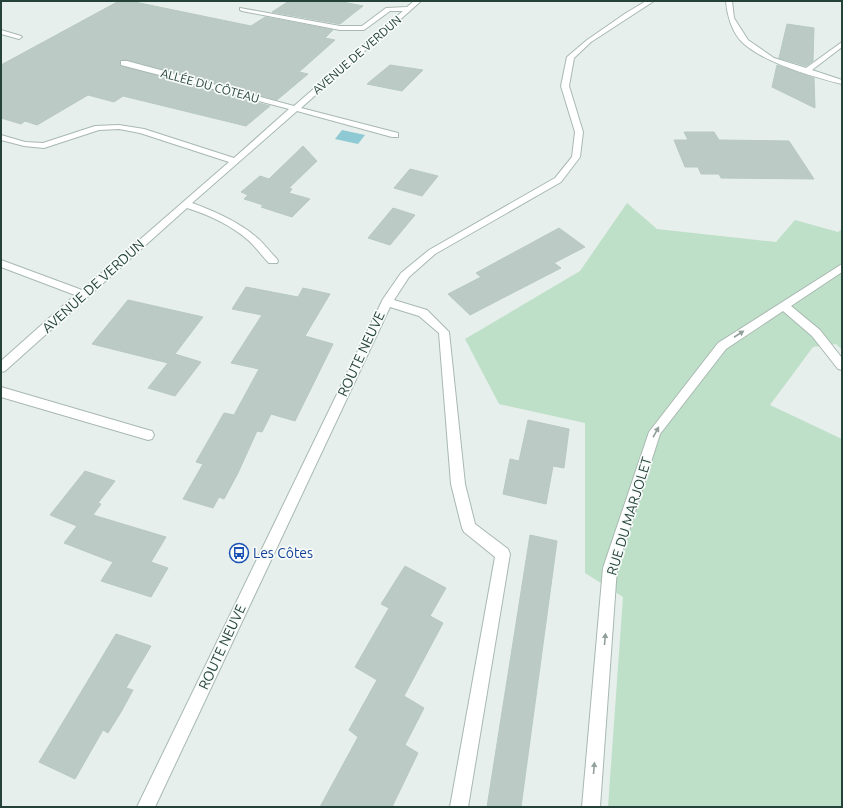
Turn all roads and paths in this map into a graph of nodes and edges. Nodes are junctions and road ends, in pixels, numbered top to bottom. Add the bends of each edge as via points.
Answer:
1 (418, 1) edge
2 (651, 1) edge
3 (729, 1) edge
4 (242, 9) dead end
5 (410, 9) junction
6 (1, 32) edge
7 (18, 37) dead end
8 (842, 44) edge
9 (124, 63) dead end
10 (806, 71) junction
11 (842, 82) edge
12 (295, 108) junction
13 (395, 135) dead end
14 (1, 137) edge
15 (236, 161) junction
16 (186, 204) junction
17 (273, 261) dead end
18 (1, 263) edge
19 (842, 267) edge
20 (83, 294) junction
21 (387, 302) junction
22 (784, 306) junction
23 (842, 366) edge
24 (1, 368) edge
25 (1, 392) edge
26 (148, 435) dead end
27 (146, 807) edge
28 (459, 807) edge
29 (591, 807) edge

1 - 5 street, AVENUE DE VERDUN
2 - 21 street, ROUTE NEUVE via 593,38 571,58 565,86 579,132 576,157 558,180 432,252 405,275
3 - 10 street via 731,18 746,41 772,59
4 - 5 street via 340,28 364,28 388,9
5 - 12 street, AVENUE DE VERDUN
6 - 7 street
8 - 10 street
9 - 12 street, ALLÉE DU CÔTEAU
10 - 11 street
12 - 13 street, AVENUE DE VERDUN
12 - 15 street, AVENUE DE VERDUN
14 - 15 street via 24,144 44,146 98,128 119,126
15 - 16 street, AVENUE DE VERDUN
16 - 17 street via 235,227 252,239
16 - 20 street, AVENUE DE VERDUN
18 - 20 street
19 - 22 street, RUE DU MARJOLET
20 - 24 street, AVENUE DE VERDUN
21 - 27 street, ROUTE NEUVE
21 - 28 street via 423,314 444,332 458,484 469,528 503,554
22 - 23 street via 816,333
29 -> 22 street, RUE DU MARJOLET via 610,568 654,432 722,346
25 - 26 street

